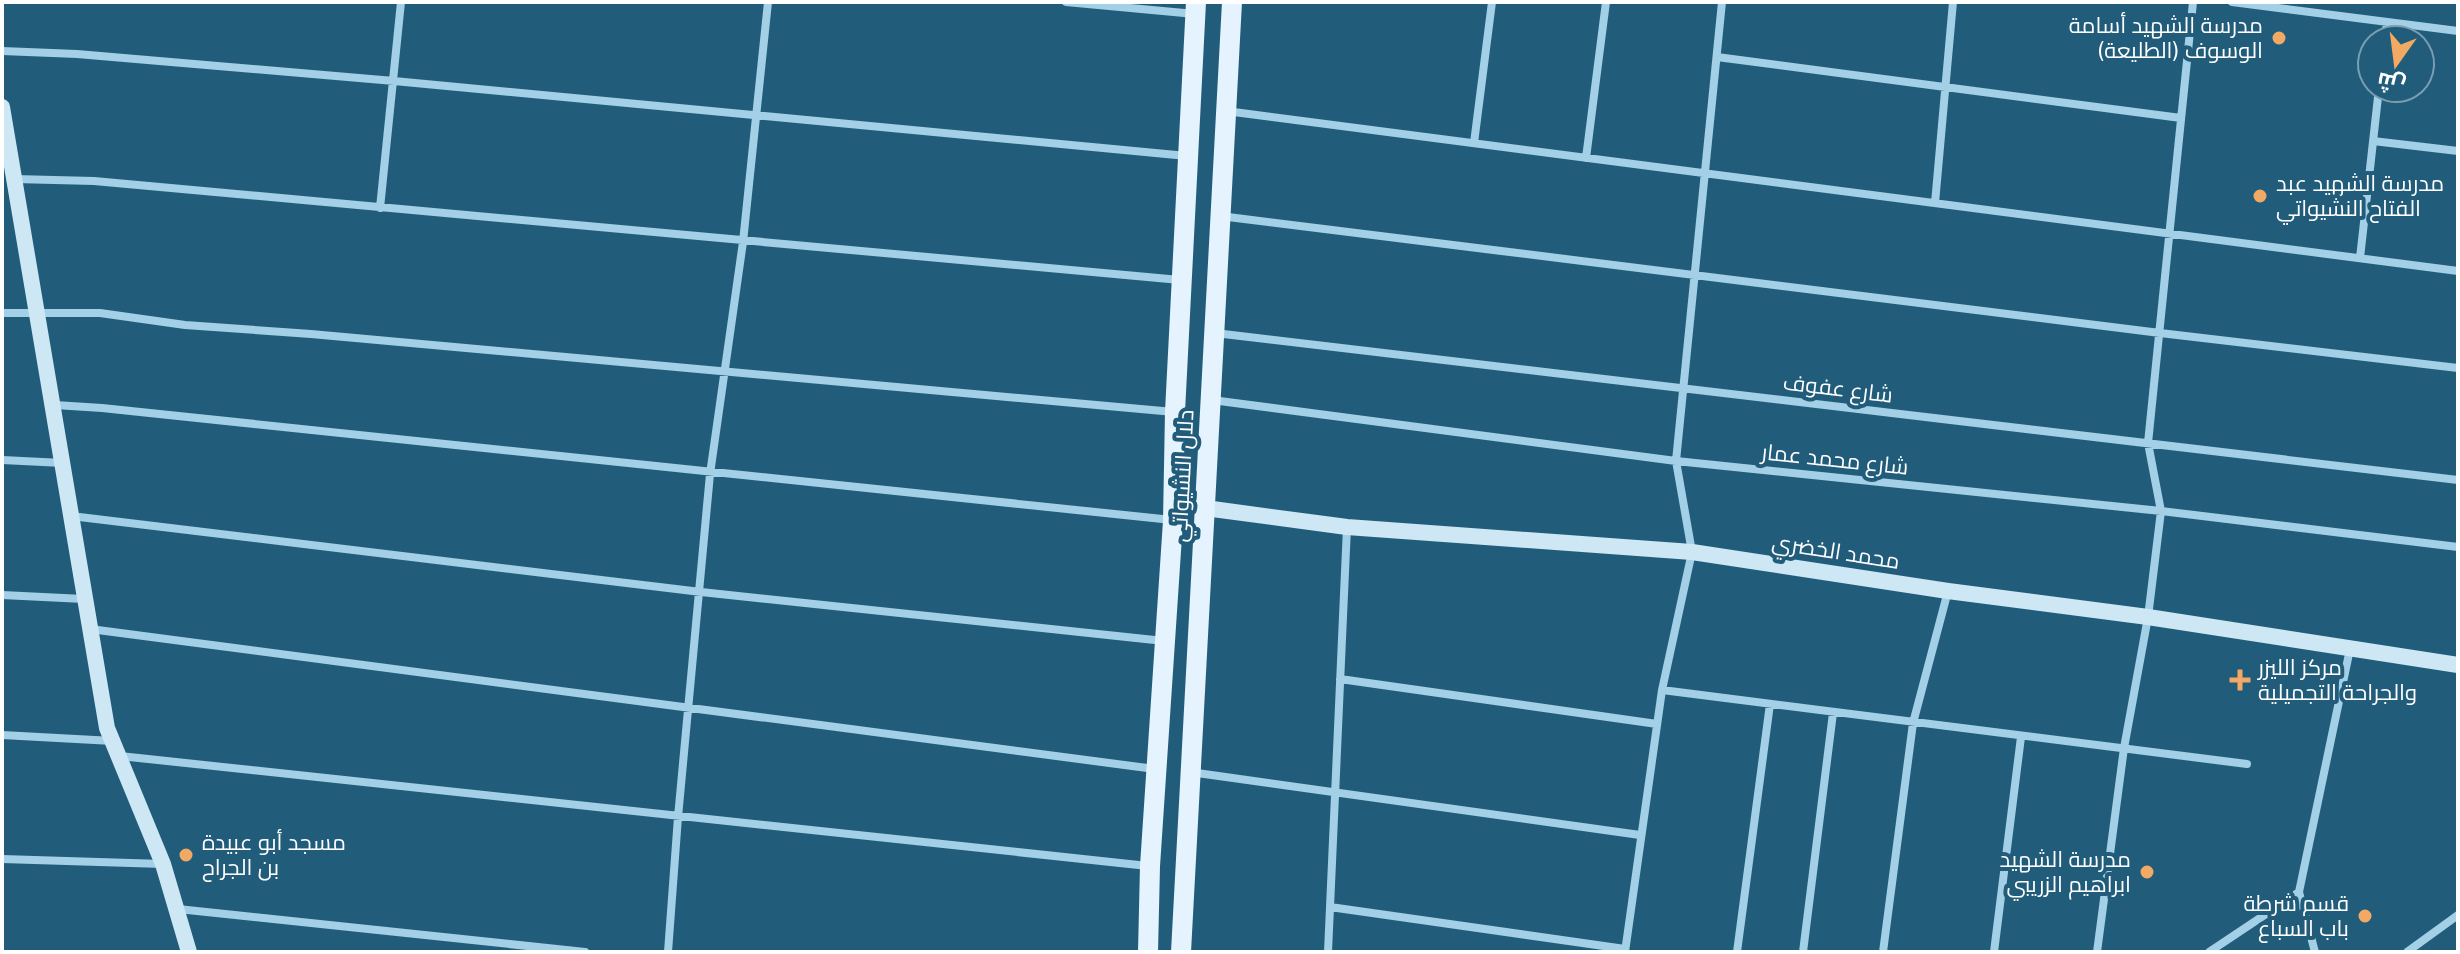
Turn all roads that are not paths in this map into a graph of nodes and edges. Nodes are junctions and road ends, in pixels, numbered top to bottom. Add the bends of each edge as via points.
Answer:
1 (401, 2) edge
2 (768, 2) edge
3 (1066, 2) edge
4 (1232, 2) edge
5 (1492, 2) edge
6 (1606, 2) edge
7 (1722, 2) edge
8 (1953, 2) edge
9 (2193, 2) edge
10 (2232, 2) edge
11 (1195, 8) edge
12 (2387, 22) joint
13 (2458, 31) edge
14 (2, 51) edge
15 (1717, 57) junction
16 (394, 81) junction
17 (1945, 86) junction
18 (2377, 104) edge
19 (2, 107) edge
20 (1226, 111) junction
21 (756, 114) junction
22 (2181, 118) junction
23 (2373, 141) junction
24 (1474, 143) junction
25 (2458, 151) edge
26 (1187, 156) junction
27 (1586, 158) junction
28 (1705, 173) junction
29 (10, 191) edge
30 (1935, 203) junction
31 (380, 208) junction
32 (1219, 216) junction
33 (2169, 233) junction
34 (743, 242) junction
35 (2360, 258) junction
36 (2458, 271) edge
37 (1694, 275) junction
38 (1182, 281) junction
39 (2, 313) edge
40 (38, 313) junction
41 (1213, 333) junction
42 (2160, 333) junction
43 (2458, 368) edge
44 (724, 371) junction
45 (1683, 388) junction
46 (1210, 400) junction
47 (55, 405) junction
48 (1175, 412) junction
49 (2148, 443) junction
50 (2, 460) edge
51 (1676, 461) junction
52 (63, 463) junction
53 (710, 474) junction
54 (2458, 480) edge
55 (1205, 508) junction
56 (2161, 511) junction
57 (1173, 514) junction
58 (70, 516) junction
59 (1347, 527) junction
60 (2458, 547) edge
61 (1692, 552) junction
62 (1948, 591) junction
63 (701, 592) junction
64 (2, 595) edge
65 (84, 599) junction
66 (2148, 617) junction
67 (90, 629) junction
68 (1164, 641) junction
69 (2350, 648) junction
70 (2458, 665) edge
71 (1340, 679) junction
72 (1662, 690) junction
73 (1770, 704) junction
74 (689, 708) junction
75 (1833, 713) junction
76 (1913, 723) junction
77 (1657, 724) junction
78 (2, 735) edge
79 (2021, 737) junction
80 (116, 748) junction
81 (2124, 748) junction
82 (2247, 764) dead end
83 (1156, 769) junction
84 (1189, 772) junction
85 (1334, 792) junction
86 (678, 817) junction
87 (1640, 835) junction
88 (2, 859) edge
89 (163, 864) junction
90 (1150, 866) junction
91 (2299, 892) junction
92 (1330, 907) junction
93 (178, 909) junction
94 (2458, 915) edge
95 (1625, 951) edge
96 (189, 952) edge
97 (585, 952) edge
98 (668, 952) edge
99 (1148, 952) edge
100 (1181, 952) edge
101 (1328, 952) edge
102 (1737, 952) edge
103 (1803, 952) edge
104 (1883, 952) edge
105 (1994, 952) edge
106 (2097, 952) edge
107 (2209, 952) edge
108 (2315, 952) edge
109 (2407, 952) edge

1 - 16 street
2 - 21 street
3 - 11 street
4 - 20 main road, دلال النشيواتي
5 - 24 street
6 - 27 street
7 - 15 street
8 - 17 street
9 - 22 street
10 - 12 street
11 - 26 main road, دلال النشيواتي
12 - 13 street
14 - 16 street
15 - 17 street
15 - 28 street
16 - 21 street
16 - 31 street
17 - 22 street
17 - 30 street
18 - 23 street
19 - 29 street
20 - 24 street
20 - 32 main road, دلال النشيواتي
21 - 26 street
21 - 34 street
22 - 33 street
23 - 25 street
23 - 35 street
24 - 27 street
26 - 38 main road, دلال النشيواتي
27 - 28 street
28 - 30 street
28 - 37 street
29 - 31 street via 94,181
29 - 40 street
30 - 33 street
31 - 34 street
32 - 37 street
32 - 41 main road, دلال النشيواتي
33 - 35 street
33 - 42 street
34 - 38 street
34 - 44 street
35 - 36 street
37 - 42 street
37 - 45 street
38 - 48 main road, دلال النشيواتي
39 - 40 street
40 - 44 street via 100,313 185,325
40 - 47 street
41 - 45 street, شارع عفوف
41 - 46 main road, دلال النشيواتي
42 - 43 street
42 - 49 street
44 - 48 street
44 - 53 street
45 - 49 street, شارع عفوف
45 - 51 street
46 - 51 street, شارع محمد عمار
46 - 55 main road, دلال النشيواتي
47 - 52 street
47 - 53 street
48 - 57 main road, دلال النشيواتي
49 - 54 street, شارع عفوف
49 - 56 street
50 - 52 street
51 - 56 street, شارع محمد عمار
51 - 61 street
52 - 58 street
53 - 57 street
53 - 63 street
55 - 57 main road
55 - 59 street, محمد الخضري
55 - 84 main road, دلال النشيواتي
56 - 60 street, شارع محمد عمار
56 - 66 street
57 - 68 main road, دلال النشيواتي
58 - 63 street
58 - 65 street
59 - 61 street, محمد الخضري
59 - 71 street
61 - 62 street, محمد الخضري
61 - 72 street
62 - 66 street, محمد الخضري
62 - 76 street
63 - 68 street
63 - 74 street
64 - 65 street
65 - 67 street
66 - 69 street, محمد الخضري
66 - 81 street
67 - 74 street
67 - 80 street via 107,728
68 - 83 main road, دلال النشيواتي
69 - 70 street, محمد الخضري
69 - 91 street
71 - 77 street
71 - 85 street
72 - 73 street
72 - 77 street
73 - 75 street
73 - 102 street
74 - 83 street
74 - 86 street
75 - 76 street
75 - 103 street
76 - 79 street
76 - 104 street
77 - 87 street
78 - 80 street
79 - 81 street
79 - 105 street
80 - 86 street
80 - 89 street
81 - 82 street
81 - 106 street
83 - 90 main road, دلال النشيواتي
84 - 85 street
84 - 100 main road, دلال النشيواتي
85 - 87 street
85 - 92 street
86 - 90 street
86 - 98 street
87 - 95 street
88 - 89 street
89 - 93 street
90 - 99 main road, دلال النشيواتي
91 - 107 street
91 - 108 street
92 - 95 street
92 - 101 street
93 - 96 street
93 - 97 street
94 - 109 street

